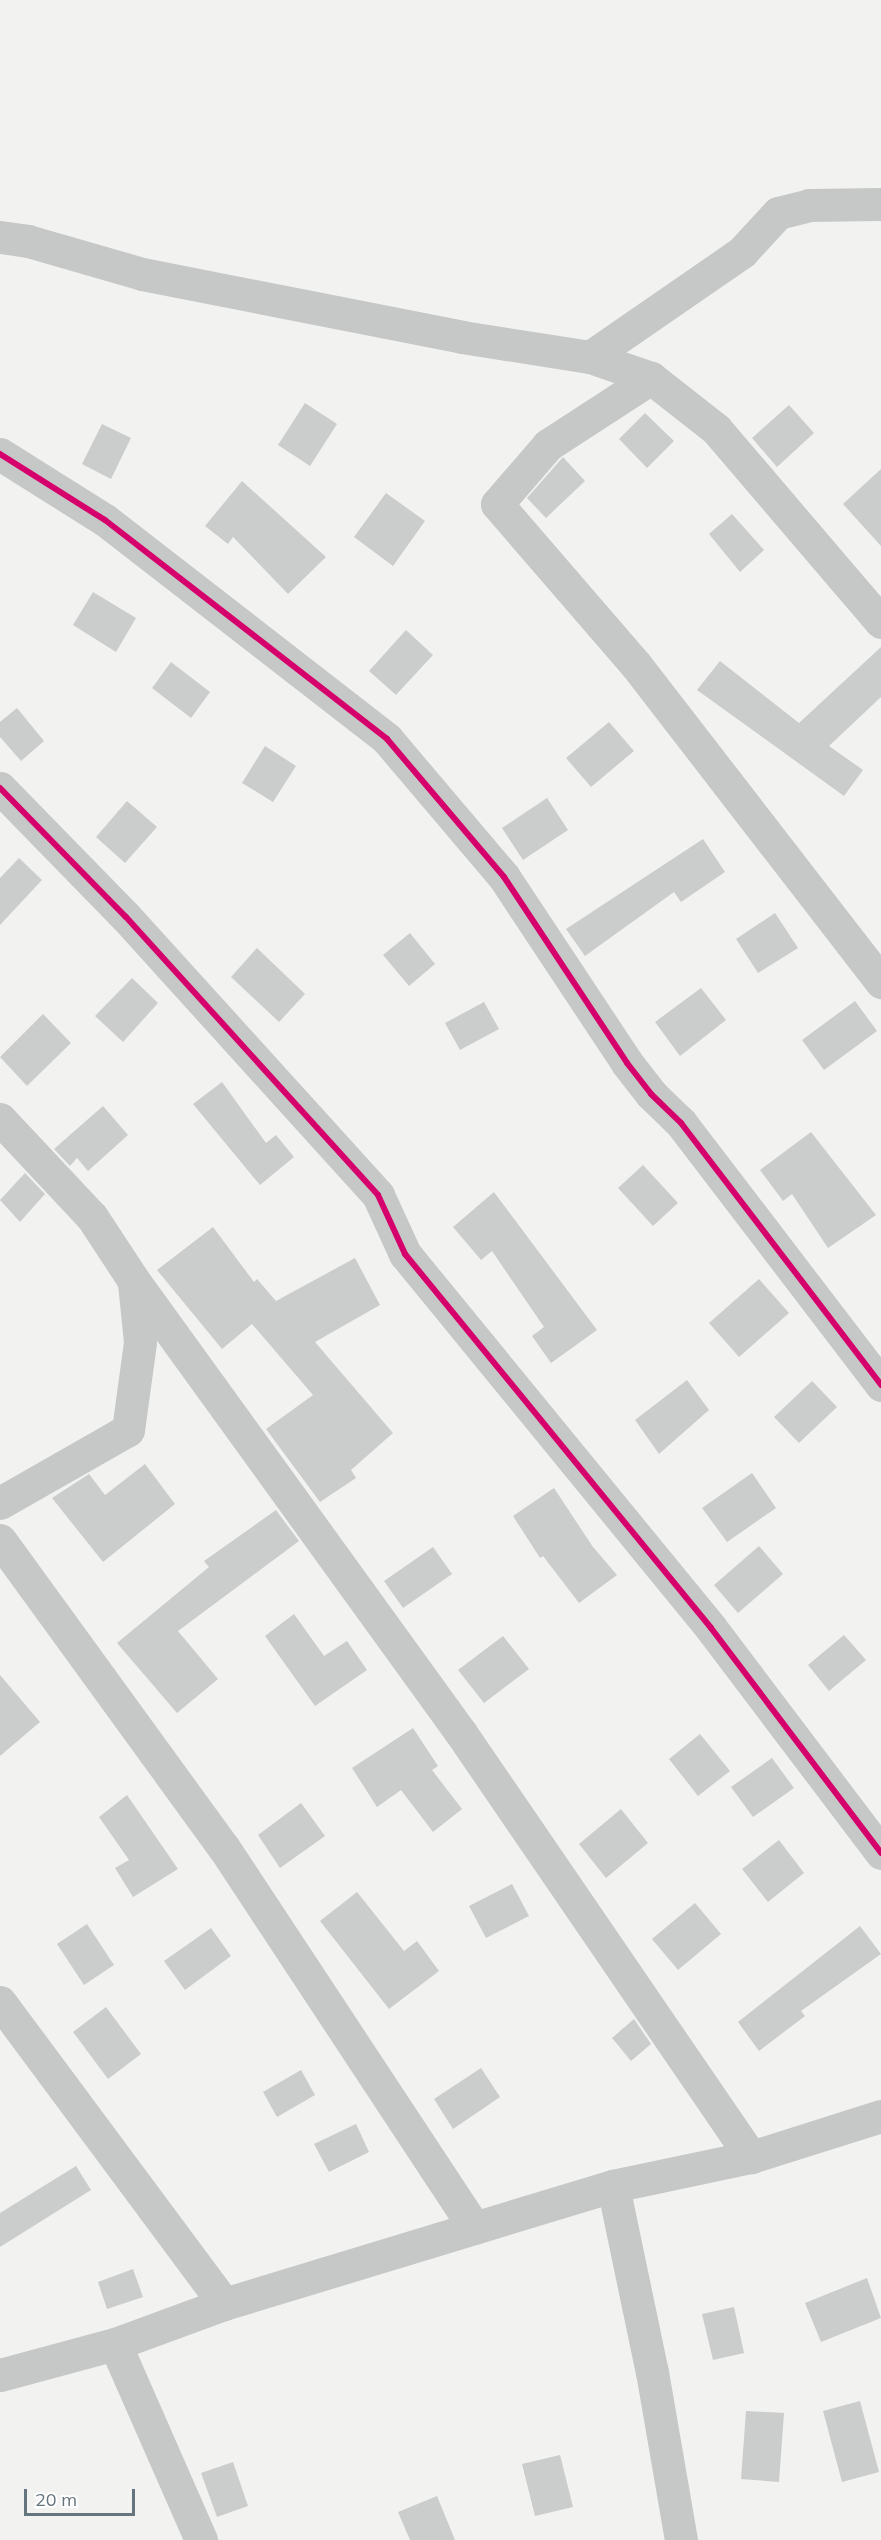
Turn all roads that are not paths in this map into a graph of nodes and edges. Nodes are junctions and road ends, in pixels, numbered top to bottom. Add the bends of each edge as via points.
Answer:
1 (881, 204) edge
2 (0, 237) edge
3 (590, 357) junction
4 (651, 378) junction
5 (0, 454) edge
6 (881, 622) edge
7 (0, 788) edge
8 (881, 982) edge
9 (0, 1119) edge
10 (134, 1281) junction
11 (881, 1385) edge
12 (0, 1503) edge
13 (0, 1540) edge
14 (881, 1853) edge
15 (0, 2002) edge
16 (881, 2116) edge
17 (751, 2157) junction
18 (613, 2186) junction
19 (475, 2228) junction
20 (224, 2304) junction
21 (115, 2344) junction
22 (0, 2375) edge
23 (201, 2540) edge
24 (681, 2540) edge

1 - 3 street via 809,205 778,213 742,252
2 - 3 street via 28,241 142,274 462,337
3 - 4 street
4 - 6 street via 716,429
4 - 8 street via 548,445 497,504 636,665
5 - 11 street via 105,520 387,739 504,877 627,1063 681,1123
7 - 14 street via 126,917 378,1195 405,1254 711,1628
9 - 10 street via 92,1217
10 - 12 street via 140,1342 128,1430
10 - 17 street via 461,1733
13 - 19 street via 224,1848
15 - 20 street
16 - 17 street
17 - 18 street
18 - 19 street
18 - 24 street via 652,2372
19 - 20 street
20 - 21 street
21 - 22 street
21 - 23 street

